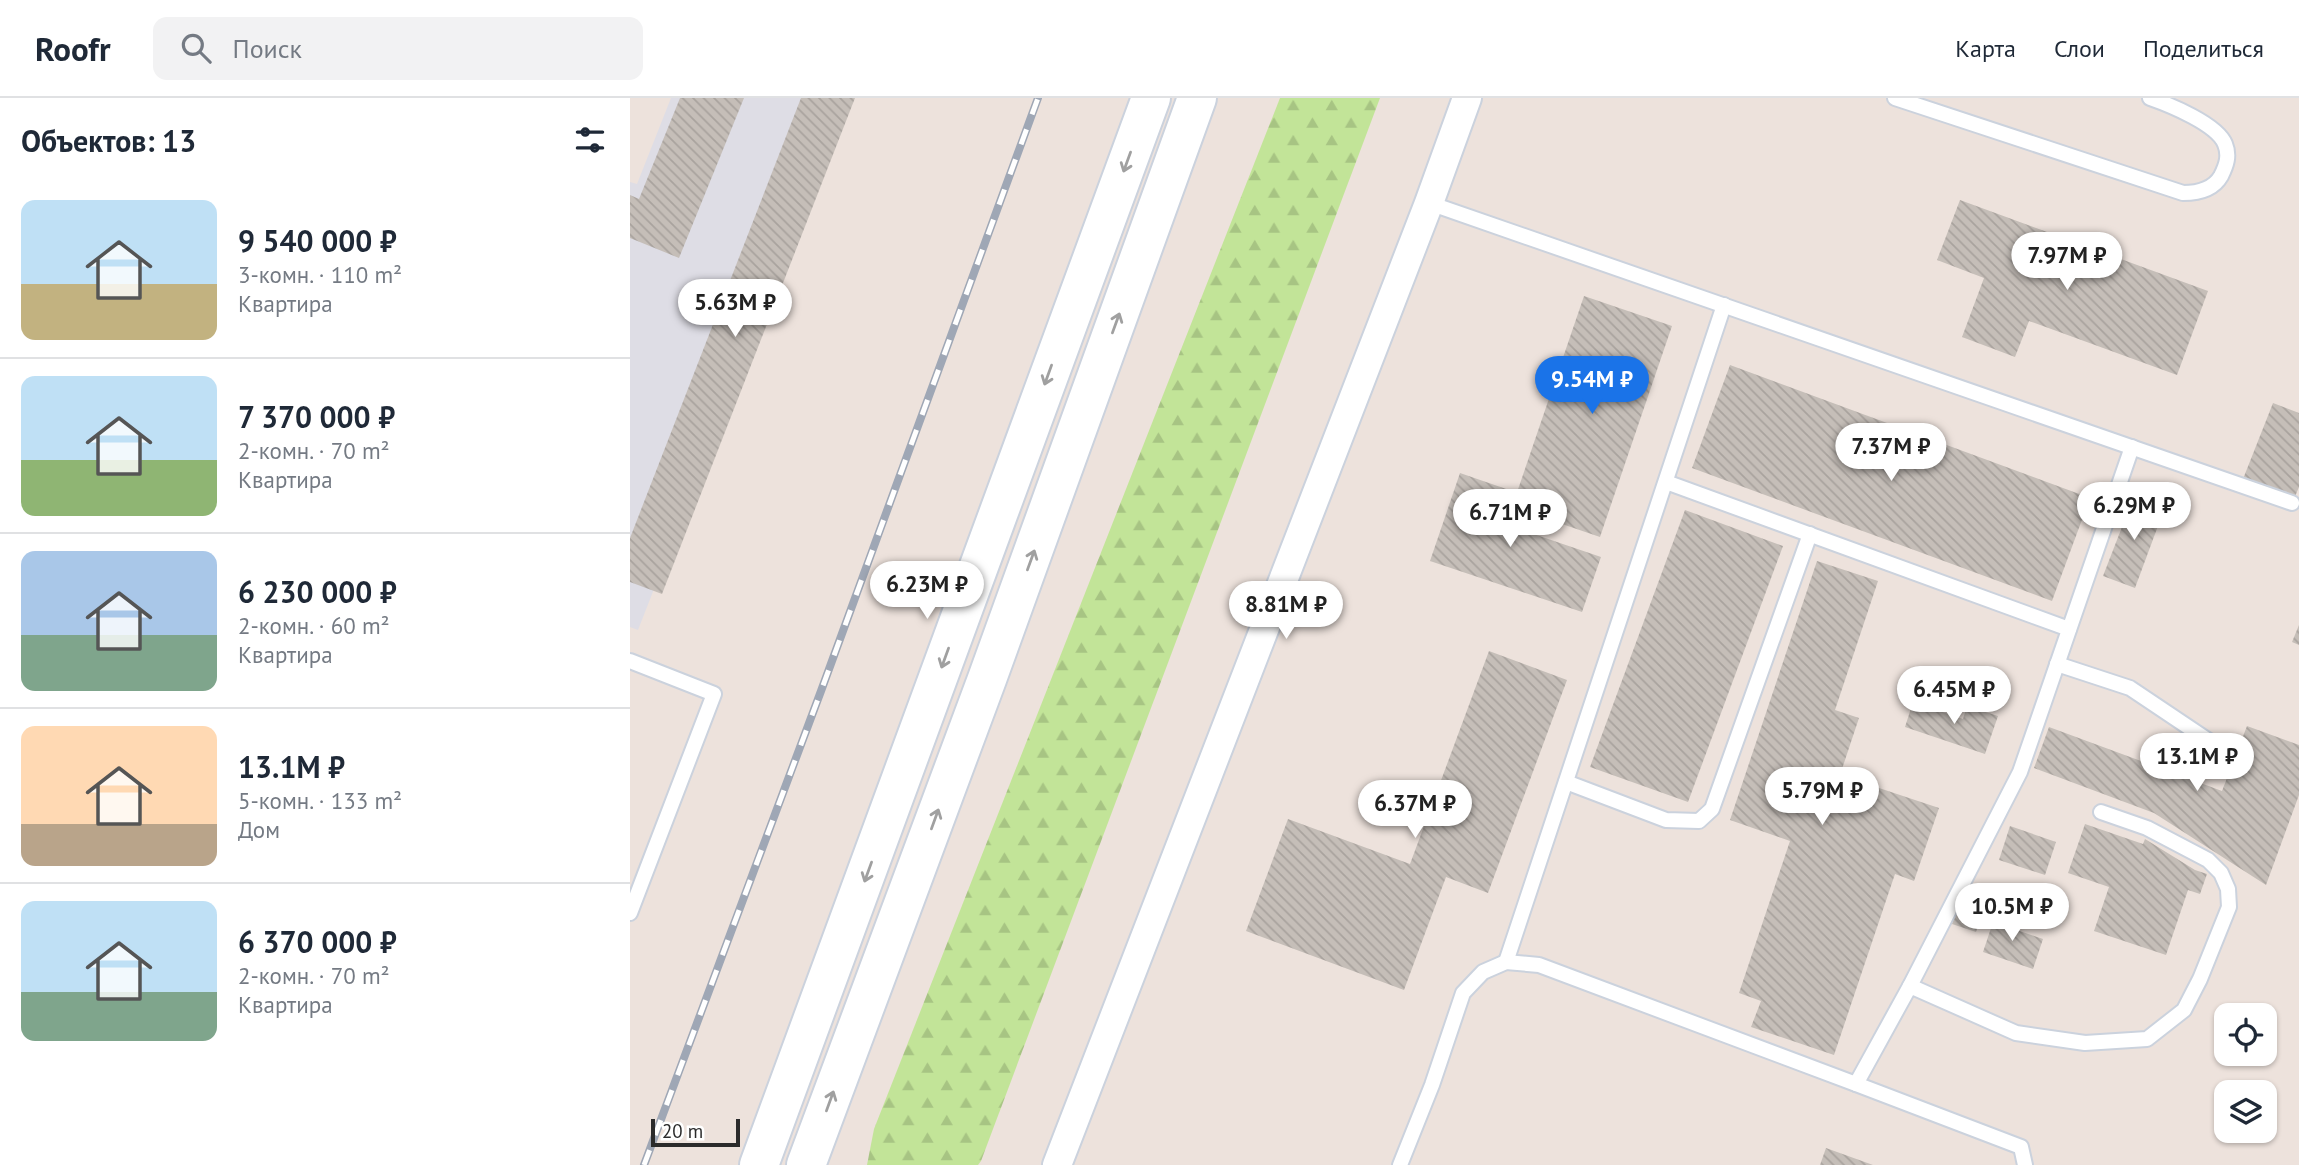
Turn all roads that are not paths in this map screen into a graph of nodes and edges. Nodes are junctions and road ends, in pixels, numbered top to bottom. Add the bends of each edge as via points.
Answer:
1 (1151, 98) edge
2 (1198, 98) edge
3 (1467, 98) edge
4 (1895, 98) edge
5 (2150, 98) edge
6 (1429, 203) junction
7 (1724, 306) junction
8 (2132, 447) junction
9 (1666, 482) junction
10 (2291, 503) dead end
11 (1810, 534) junction
12 (2069, 629) junction
13 (630, 661) edge
14 (2057, 664) junction
15 (2212, 743) dead end
16 (1566, 782) junction
17 (2101, 812) dead end
18 (630, 913) edge
19 (1506, 962) junction
20 (1910, 986) junction
21 (1856, 1084) junction
22 (759, 1165) edge
23 (806, 1165) edge
24 (1057, 1165) edge
25 (1400, 1165) edge
26 (2025, 1165) edge

1 -> 22 main road
23 -> 2 main road
3 - 6 street
4 - 5 lane via 2183,193 2201,192 2219,181 2228,162 2225,143 2178,109
6 - 7 lane
6 - 24 street
7 - 8 lane
7 - 9 lane
8 - 10 lane
8 - 12 lane
9 - 11 lane
9 - 16 lane
11 - 12 lane
11 - 16 lane via 1712,809 1699,821 1666,820
12 - 14 lane
13 - 18 lane via 714,694
14 - 15 lane via 2130,688
14 - 20 lane via 2020,772
16 - 19 lane
17 - 20 lane via 2147,828 2208,860 2228,889 2229,907 2184,1010 2147,1039 2085,1043 2016,1033
19 - 21 lane via 1539,965
19 - 25 lane via 1483,972 1463,993
20 - 21 lane
21 - 26 lane via 2021,1147

